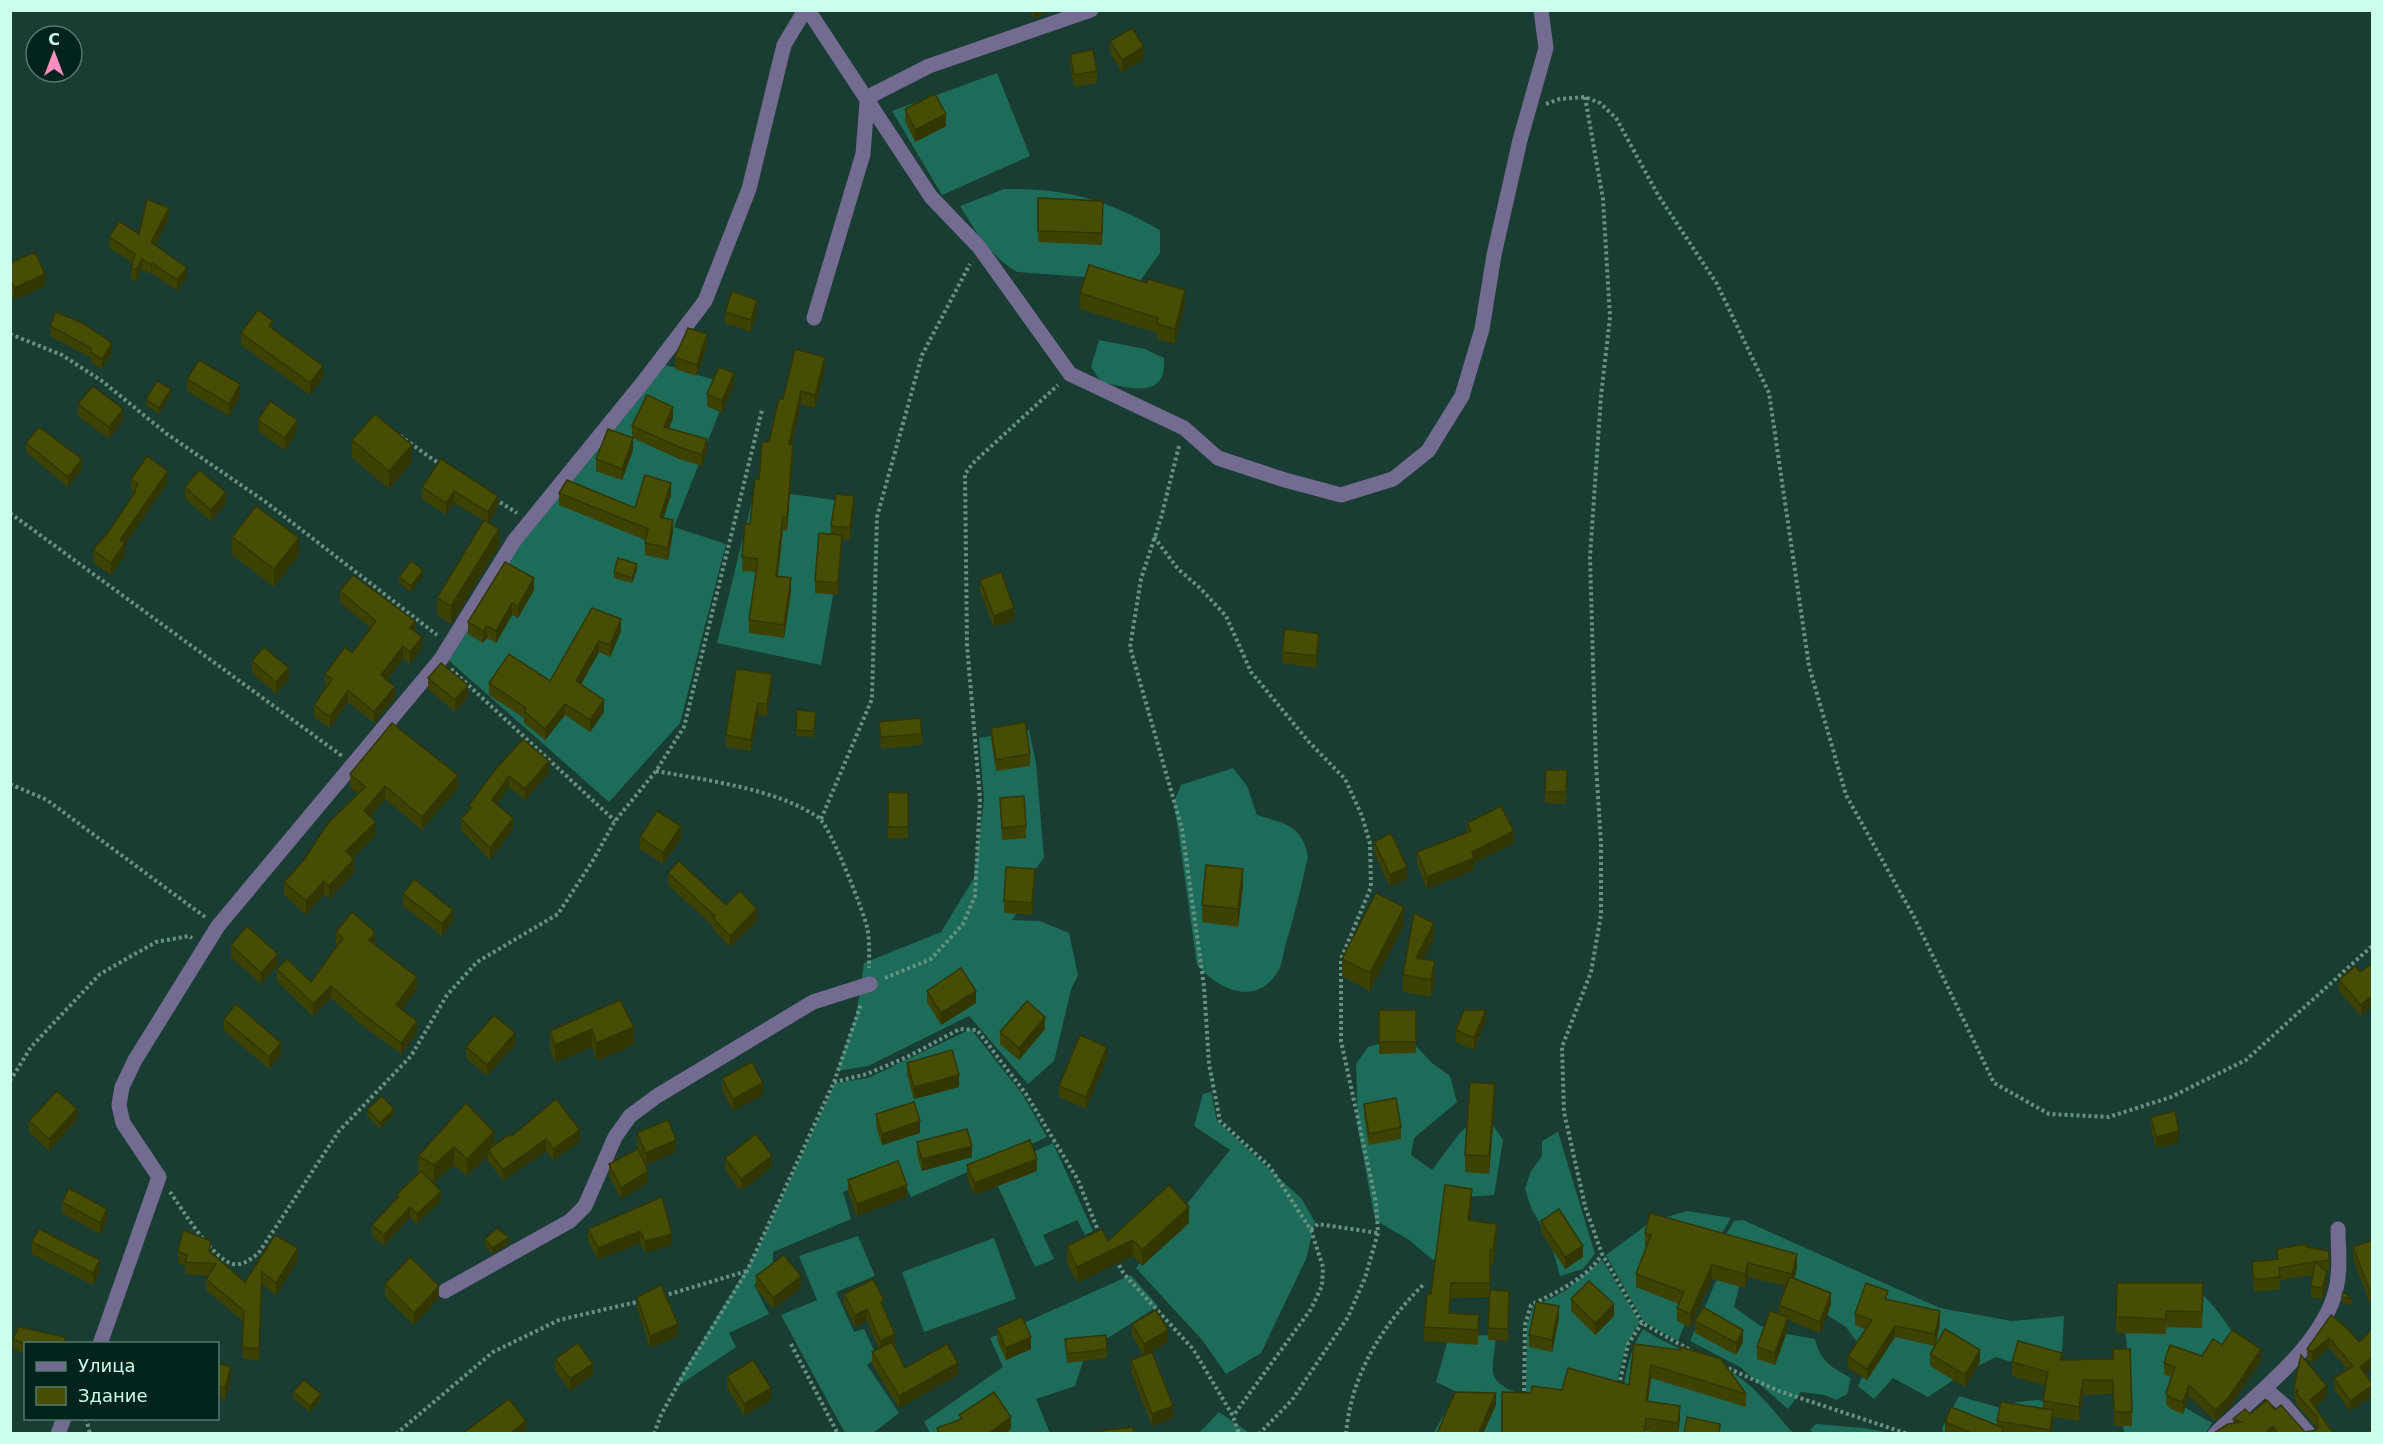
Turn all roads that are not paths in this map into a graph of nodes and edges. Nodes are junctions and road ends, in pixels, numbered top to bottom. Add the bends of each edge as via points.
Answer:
1 (807, 10) edge
2 (1091, 10) edge
3 (1541, 10) edge
4 (867, 102) junction
5 (814, 318) dead end
6 (870, 984) road end
7 (2338, 1229) dead end
8 (445, 1291) dead end
9 (101, 1342) edge
10 (2265, 1389) junction
11 (64, 1420) edge
12 (58, 1434) edge
13 (2215, 1434) edge
14 (2309, 1434) edge

1 - 4 street
1 - 9 street via 784,45 750,189 705,301 514,541 441,659 218,926 135,1060 122,1087 119,1105 123,1123 159,1177
2 - 4 street via 929,66 874,94
3 - 4 street via 1546,48 1494,255 1482,329 1462,396 1428,451 1393,479 1341,495 1218,458 1184,428 1070,374 979,247 932,197
4 - 5 street via 863,154
6 - 8 street via 813,1002 657,1096 630,1116 615,1137 597,1184 585,1206 570,1221
7 - 10 street via 2336,1290 2323,1320 2291,1363
10 - 13 street
10 - 14 street
11 - 12 street

